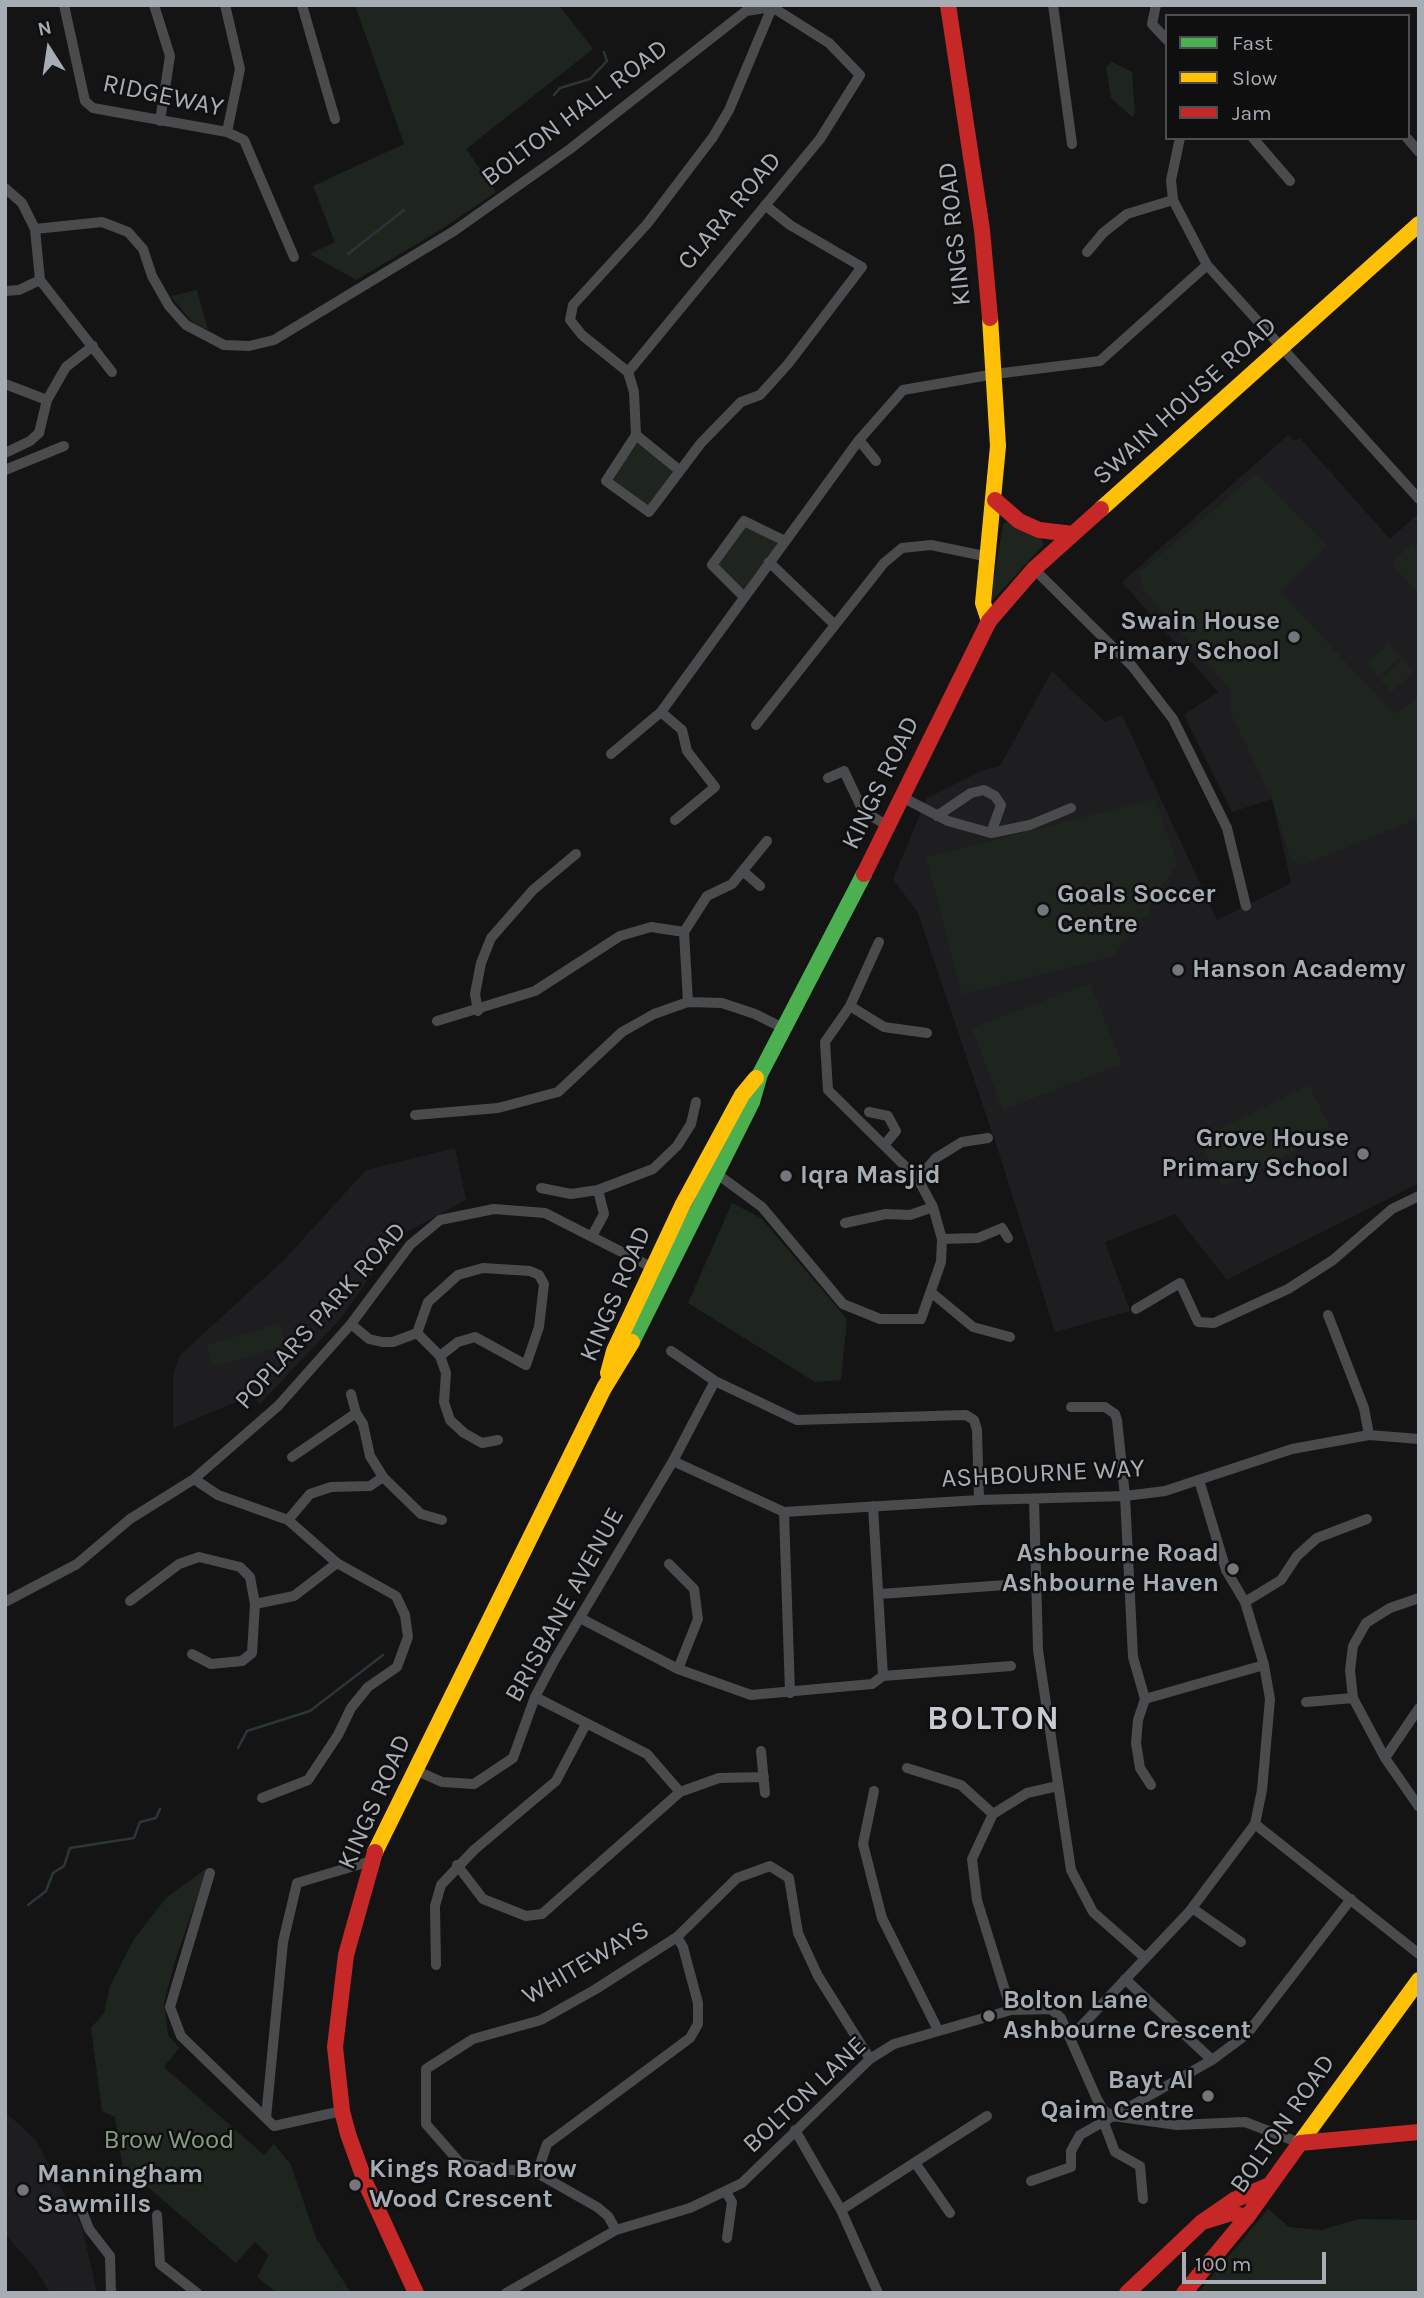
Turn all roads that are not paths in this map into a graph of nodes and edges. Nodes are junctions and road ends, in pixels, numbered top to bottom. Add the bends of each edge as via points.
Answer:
1 (64, 5) edge
2 (155, 5) edge
3 (225, 5) edge
4 (302, 5) edge
5 (948, 5) edge
6 (1053, 5) edge
7 (1156, 5) edge
8 (772, 6) edge
9 (1165, 38) edge
10 (335, 119) dead end
11 (160, 121) junction
12 (228, 132) junction
13 (1180, 140) edge
14 (1255, 140) edge
15 (1072, 144) dead end
16 (1290, 181) dead end
17 (5, 188) edge
18 (1173, 200) junction
19 (765, 205) junction
20 (1419, 224) edge
21 (35, 229) junction
22 (1087, 252) dead end
23 (295, 257) dead end
24 (1207, 265) junction
25 (40, 281) junction
26 (5, 291) edge
27 (93, 346) junction
28 (1281, 348) junction
29 (111, 372) dead end
30 (628, 372) junction
31 (995, 374) junction
32 (5, 384) edge
33 (47, 400) junction
34 (636, 435) junction
35 (859, 440) junction
36 (64, 446) dead end
37 (5, 453) edge
38 (876, 461) dead end
39 (5, 470) edge
40 (680, 470) junction
41 (1419, 499) edge
42 (995, 500) junction
43 (1073, 534) junction
44 (785, 541) junction
45 (989, 557) junction
46 (769, 562) junction
47 (1034, 569) junction
48 (744, 597) junction
49 (989, 621) junction
50 (834, 624) junction
51 (661, 712) junction
52 (756, 725) dead end
53 (611, 754) dead end
54 (828, 778) dead end
55 (902, 797) junction
56 (1071, 808) dead end
57 (937, 816) junction
58 (675, 820) dead end
59 (888, 826) junction
60 (991, 833) junction
61 (767, 841) dead end
62 (576, 854) dead end
63 (744, 872) junction
64 (760, 886) dead end
65 (1246, 906) dead end
66 (684, 932) junction
67 (878, 942) dead end
68 (688, 1002) junction
69 (850, 1006) junction
70 (478, 1011) junction
71 (437, 1021) dead end
72 (783, 1028) junction
73 (927, 1033) dead end
74 (696, 1102) dead end
75 (869, 1112) dead end
76 (415, 1115) dead end
77 (988, 1138) dead end
78 (885, 1144) junction
79 (710, 1170) junction
80 (918, 1179) junction
81 (541, 1188) dead end
82 (598, 1190) junction
83 (1419, 1196) edge
84 (933, 1207) junction
85 (845, 1223) dead end
86 (592, 1236) junction
87 (1008, 1238) dead end
88 (942, 1239) junction
89 (658, 1271) junction
90 (932, 1293) junction
91 (1136, 1309) dead end
92 (1328, 1315) dead end
93 (1000, 1321) dead end
94 (351, 1324) junction
95 (417, 1333) junction
96 (671, 1351) dead end
97 (440, 1356) junction
98 (715, 1381) junction
99 (352, 1394) dead end
100 (1071, 1407) dead end
101 (356, 1413) junction
102 (1369, 1435) junction
103 (1419, 1439) edge
104 (498, 1440) dead end
105 (292, 1457) dead end
106 (673, 1461) junction
107 (383, 1476) junction
108 (194, 1479) junction
109 (1199, 1480) junction
110 (1125, 1496) junction
111 (1034, 1499) junction
112 (979, 1500) junction
113 (873, 1506) junction
114 (784, 1512) junction
115 (1367, 1519) dead end
116 (288, 1520) junction
117 (442, 1520) dead end
118 (337, 1563) junction
119 (669, 1564) dead end
120 (1006, 1586) dead end
121 (880, 1594) junction
122 (1419, 1598) edge
123 (130, 1601) dead end
124 (5, 1602) edge
125 (1245, 1602) junction
126 (255, 1604) junction
127 (580, 1618) junction
128 (192, 1654) dead end
129 (1264, 1665) junction
130 (1011, 1667) dead end
131 (678, 1669) junction
132 (883, 1675) junction
133 (790, 1693) junction
134 (535, 1698) junction
135 (1353, 1698) junction
136 (1145, 1699) junction
137 (1306, 1702) dead end
138 (1419, 1708) edge
139 (586, 1724) junction
140 (761, 1751) dead end
141 (1385, 1758) junction
142 (907, 1768) dead end
143 (415, 1770) junction
144 (764, 1777) junction
145 (1151, 1785) dead end
146 (1058, 1786) junction
147 (874, 1791) dead end
148 (680, 1792) junction
149 (765, 1793) dead end
150 (262, 1798) dead end
151 (1419, 1807) edge
152 (993, 1814) junction
153 (1255, 1825) junction
154 (371, 1861) junction
155 (457, 1865) junction
156 (210, 1873) dead end
157 (1351, 1899) junction
158 (1192, 1908) junction
159 (677, 1937) junction
160 (1241, 1942) dead end
161 (1419, 1954) edge
162 (1144, 1956) junction
163 (436, 1965) dead end
164 (1125, 1979) junction
165 (1419, 1980) edge
166 (1011, 2010) junction
167 (938, 2030) junction
168 (1071, 2037) junction
169 (870, 2059) junction
170 (1212, 2060) junction
171 (1324, 2107) junction
172 (342, 2110) junction
173 (987, 2116) dead end
174 (1114, 2116) junction
175 (266, 2118) junction
176 (1104, 2123) junction
177 (795, 2130) junction
178 (1419, 2132) edge
179 (1333, 2140) junction
180 (1300, 2143) junction
181 (916, 2164) junction
182 (537, 2173) junction
183 (1276, 2178) junction
184 (1031, 2181) dead end
185 (726, 2192) junction
186 (1143, 2199) dead end
187 (841, 2210) junction
188 (82, 2211) dead end
189 (950, 2213) dead end
190 (157, 2216) dead end
191 (1247, 2217) junction
192 (1202, 2222) junction
193 (616, 2230) junction
194 (727, 2238) dead end
195 (401, 2261) junction
196 (111, 2293) edge
197 (197, 2293) edge
198 (416, 2293) edge
199 (427, 2293) edge
200 (506, 2293) edge
201 (877, 2293) edge
202 (1127, 2293) edge
203 (1184, 2293) edge

1 - 11 street, RIDGEWAY via 85,101 93,108
2 - 11 street via 170,56
3 - 12 street via 240,69
4 - 10 street
5 - 31 main road, KINGS ROAD via 982,230
6 - 15 street
7 - 9 street via 1152,24
8 - 19 street, CLARA ROAD via 829,43 860,75 820,139
8 - 21 street, BOLTON HALL ROAD via 746,11 570,149 454,231 275,340 224,345 186,325 169,306 143,249 128,232 102,222
8 - 30 street via 729,110 712,137 647,223 573,305 570,320 582,335
11 - 12 street, RIDGEWAY
12 - 23 street, RIDGEWAY via 244,140
13 - 18 street via 1171,180
14 - 16 street
17 - 21 street via 22,202
18 - 22 street via 1127,214
18 - 24 street
19 - 30 street, CLARA ROAD
19 - 40 street via 862,267 788,364 760,395 741,402
20 - 28 main road, SWAIN HOUSE ROAD
21 - 25 street
24 - 28 street
24 - 31 street via 1100,361
25 - 26 street
25 - 27 street
27 - 29 street
27 - 33 street via 65,367
28 - 41 street
28 - 43 main road, SWAIN HOUSE ROAD
30 - 34 street
31 - 35 street via 903,390
31 - 42 main road, KINGS ROAD
32 - 33 street
33 - 37 street via 38,433
34 - 40 street
34 - 40 street via 606,481 649,512
35 - 38 street
35 - 44 street
36 - 39 street
42 - 43 main road via 1018,521 1039,530
42 - 45 main road, KINGS ROAD
43 - 47 main road, SWAIN HOUSE ROAD
44 - 46 street
44 - 48 street via 744,521 712,565
45 - 49 main road, KINGS ROAD via 983,603
45 - 50 street via 931,545 902,548 884,562
46 - 48 street
46 - 50 street
47 - 49 main road, SWAIN HOUSE ROAD
47 - 65 street via 1132,666 1173,719 1227,828
48 - 51 street
49 - 55 main road, KINGS ROAD
50 - 52 street
51 - 53 street
51 - 58 street via 682,730 687,751 715,787
54 - 59 street via 844,771 863,811
55 - 57 street
55 - 59 main road, KINGS ROAD
56 - 60 street via 1030,825
57 - 60 street
57 - 60 street via 971,793 984,790 1001,805
59 - 72 main road, KINGS ROAD
61 - 63 street
62 - 70 street via 533,890 491,937 475,994
63 - 64 street
63 - 66 street via 732,884 707,896
66 - 68 street
66 - 70 street via 651,927 620,936 536,991
67 - 69 street
68 - 72 street via 722,1003
68 - 76 street via 622,1032 558,1092 498,1108
69 - 73 street via 884,1027
69 - 78 street via 825,1042 828,1090
70 - 71 street
72 - 79 main road, KINGS ROAD via 760,1074 742,1095
74 - 82 street via 691,1124 677,1146 653,1169
75 - 78 street via 888,1116 896,1130
77 - 80 street via 962,1142 936,1158
78 - 80 street
79 - 89 main road, KINGS ROAD
79 - 90 street via 762,1207 843,1304 880,1319 921,1320
80 - 84 street
81 - 82 street via 571,1194
82 - 86 street via 604,1214
83 - 91 street via 1392,1209 1333,1259 1288,1289 1214,1323 1198,1322 1180,1283
84 - 85 street via 910,1215 886,1214
84 - 88 street
86 - 89 street, POPLARS PARK ROAD
86 - 94 street, POPLARS PARK ROAD via 545,1213 494,1209 440,1220 410,1245
87 - 88 street via 1002,1228 978,1238
88 - 90 street via 942,1262
89 - 143 main road, KINGS ROAD via 614,1351 604,1388
90 - 93 street via 973,1327 1004,1335
92 - 102 street via 1364,1408
94 - 95 street via 369,1339 382,1342
94 - 108 street, POPLARS PARK ROAD via 278,1406
95 - 97 street
95 - 97 street via 428,1302 458,1275 483,1268 539,1275 544,1284 539,1327 526,1365 475,1337 458,1342
96 - 98 street
97 - 104 street via 450,1420 484,1447
98 - 106 street, BRISBANE AVENUE
98 - 112 street via 797,1420 966,1415 974,1420 976,1430
99 - 101 street
100 - 110 street via 1105,1407 1115,1414
101 - 105 street
101 - 107 street via 370,1456
102 - 103 street, ASHBOURNE WAY
102 - 109 street, ASHBOURNE WAY via 1292,1449
106 - 114 street, ASHBOURNE WAY
106 - 127 street, BRISBANE AVENUE
107 - 116 street via 370,1486 331,1487 310,1494
107 - 117 street via 421,1514
108 - 116 street via 218,1495
108 - 124 street, POPLARS PARK ROAD via 130,1519 77,1564
109 - 110 street, ASHBOURNE WAY via 1165,1491
109 - 125 street via 1226,1570
110 - 111 street, ASHBOURNE WAY
110 - 136 street via 1133,1657
111 - 112 street, ASHBOURNE WAY
111 - 146 street via 1038,1650
112 - 113 street, ASHBOURNE WAY
113 - 114 street, ASHBOURNE WAY
113 - 121 street
114 - 133 street
115 - 125 street via 1317,1538 1281,1580
116 - 118 street
118 - 126 street via 294,1596
118 - 150 street via 396,1596 405,1615 405,1651 397,1667 368,1687 351,1708 308,1780
119 - 131 street via 694,1588 698,1619
120 - 121 street
121 - 132 street
122 - 135 street via 1366,1623 1353,1646
123 - 126 street via 179,1564 199,1557 240,1567 250,1577
125 - 129 street
126 - 128 street via 252,1653 242,1661 211,1664
127 - 131 street
127 - 134 street, BRISBANE AVENUE
129 - 136 street
129 - 153 street via 1270,1699
130 - 132 street
131 - 133 street via 751,1695
132 - 133 street via 872,1684
134 - 139 street
134 - 143 street, BRISBANE AVENUE via 513,1758 493,1774 474,1784 442,1782
135 - 137 street
135 - 141 street
136 - 145 street via 1136,1743 1140,1768
138 - 141 street
139 - 148 street via 647,1754
139 - 155 street via 556,1781
140 - 144 street
141 - 151 street
142 - 152 street via 961,1785
143 - 154 main road, KINGS ROAD
144 - 148 street via 719,1778
144 - 149 street
146 - 152 street via 1027,1793
146 - 162 street via 1071,1870 1093,1912
147 - 167 street via 863,1844 882,1917
148 - 155 street via 542,1914 526,1916 483,1899
152 - 166 street via 972,1859 976,1900
153 - 157 street
153 - 158 street
154 - 172 main road, KINGS ROAD via 346,1955 335,2048
154 - 175 street via 297,1882 283,1942
155 - 163 street via 441,1885 435,1906
156 - 175 street via 170,2007 181,2036
157 - 161 street
157 - 170 street via 1247,2034
158 - 160 street
158 - 162 street
159 - 169 street, WHITEWAYS via 737,1878 770,1866 789,1878 798,1933
159 - 182 street via 698,2003 698,2024 690,2038 547,2144
159 - 182 street, WHITEWAYS via 541,2020 473,2039 426,2069 426,2124 461,2164
162 - 164 street
164 - 168 street
164 - 170 street
165 - 171 main road, BOLTON ROAD
166 - 167 street, BOLTON LANE
166 - 168 street, BOLTON LANE via 1051,2009
167 - 169 street, BOLTON LANE via 894,2044
168 - 174 street, BOLTON LANE via 1097,2099
169 - 177 street, BOLTON LANE
170 - 174 street
171 - 179 main road
171 - 180 main road, BOLTON ROAD
172 - 175 street via 274,2126
172 - 195 main road, KINGS ROAD via 366,2184
173 - 181 street
174 - 176 street
174 - 180 street via 1177,2125 1245,2122
176 - 184 street via 1080,2136 1071,2151 1071,2167
176 - 186 street via 1115,2152 1140,2166
177 - 185 street, BOLTON LANE via 758,2171
177 - 187 street
178 - 179 main road
179 - 180 main road
179 - 183 main road
180 - 183 main road, BOLTON ROAD
181 - 187 street
181 - 189 street
182 - 193 street, WHITEWAYS via 597,2207
183 - 191 main road, BOLTON ROAD
183 - 192 main road
185 - 193 street, BOLTON LANE
185 - 194 street via 732,2202
187 - 201 street
188 - 196 street via 89,2229 110,2256
190 - 197 street via 160,2264
191 - 192 main road via 1231,2213
191 - 203 main road, BOLTON ROAD
192 - 202 main road
193 - 200 street, BOLTON LANE
195 - 198 main road, KINGS ROAD
195 - 199 main road, KINGS ROAD

